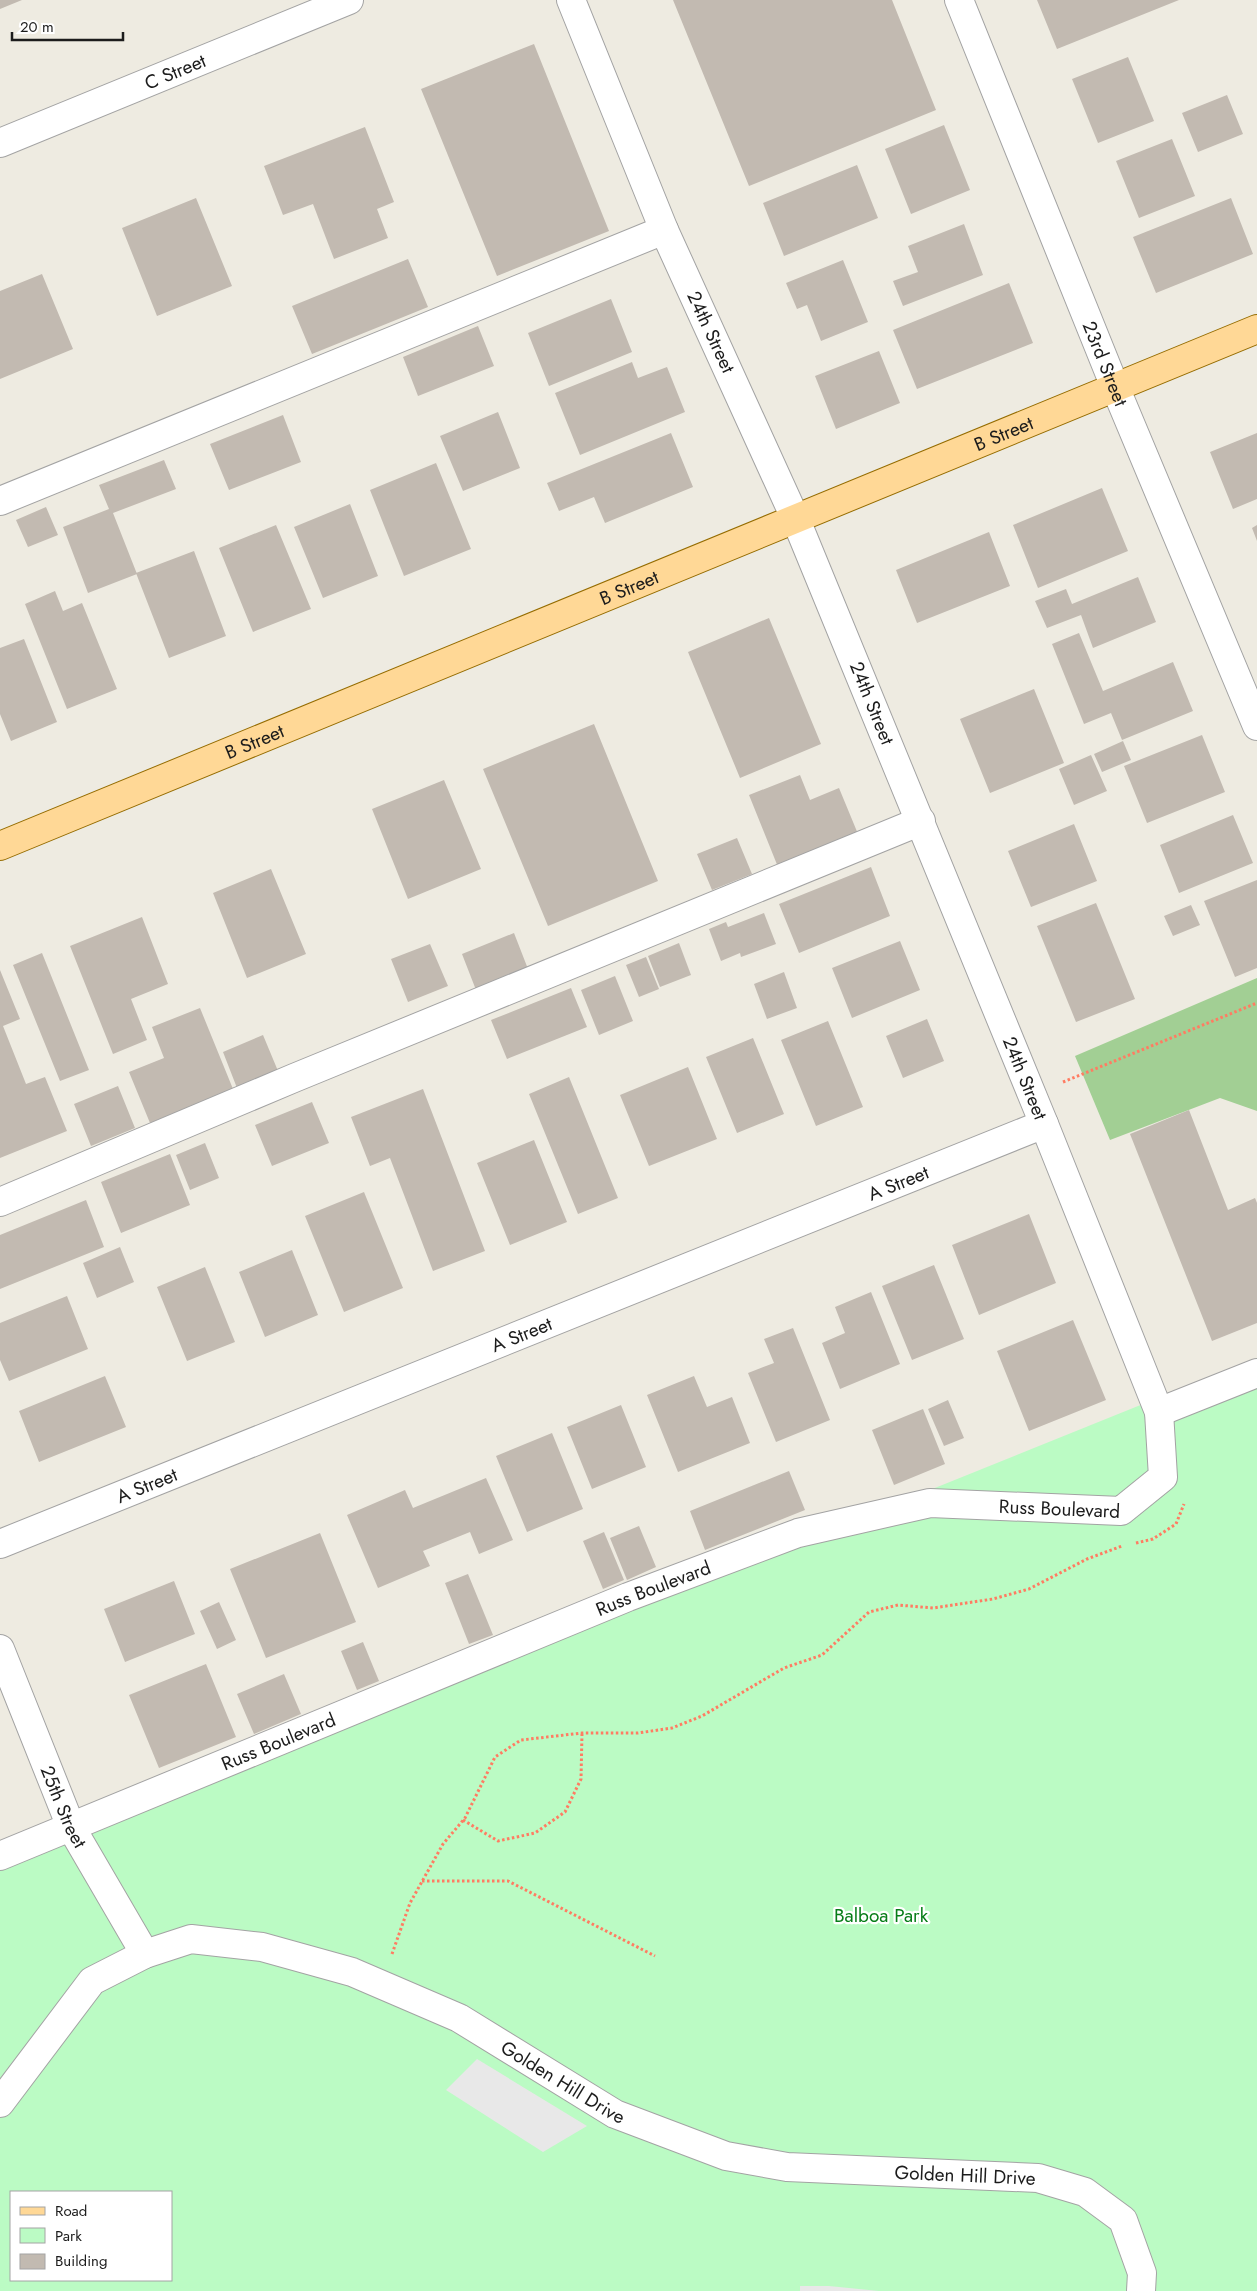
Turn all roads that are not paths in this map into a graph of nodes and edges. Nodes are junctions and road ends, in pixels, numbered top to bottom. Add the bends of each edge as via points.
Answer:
1 (349, 0) edge
2 (571, 0) edge
3 (959, 0) edge
4 (0, 143) edge
5 (664, 230) junction
6 (1257, 329) edge
7 (1115, 388) junction
8 (0, 501) edge
9 (796, 520) junction
10 (1257, 726) edge
11 (921, 821) junction
12 (0, 846) edge
13 (1044, 1124) junction
14 (0, 1202) edge
15 (1257, 1373) edge
16 (1159, 1412) junction
17 (0, 1544) edge
18 (0, 1649) edge
19 (71, 1827) junction
20 (0, 1856) edge
21 (145, 1954) junction
22 (0, 2103) edge
23 (1141, 2291) edge

1 - 4 street, C Street
2 - 5 street, 24th Street
3 - 7 street, 23rd Street
5 - 8 street
5 - 9 street, 24th Street
6 - 7 main road, B Street
7 - 9 main road, B Street
7 - 10 street, 23rd Street
9 - 11 street, 24th Street
9 - 12 main road, B Street
11 - 13 street, 24th Street
11 - 14 street
13 - 16 street, 24th Street
13 - 17 street, A Street
15 - 16 street
16 - 19 street, Russ Boulevard via 1163,1477 1121,1510 930,1503 798,1533 628,1598
18 - 19 street, 25th Street
19 - 20 street, Russ Boulevard
19 - 21 street, 25th Street
21 - 22 street, Golden Hill Drive via 92,1981
21 - 23 street, Golden Hill Drive via 191,1938 262,1947 352,1972 459,2018 615,2114 726,2156 787,2167 1038,2178 1085,2192 1123,2220 1142,2273

